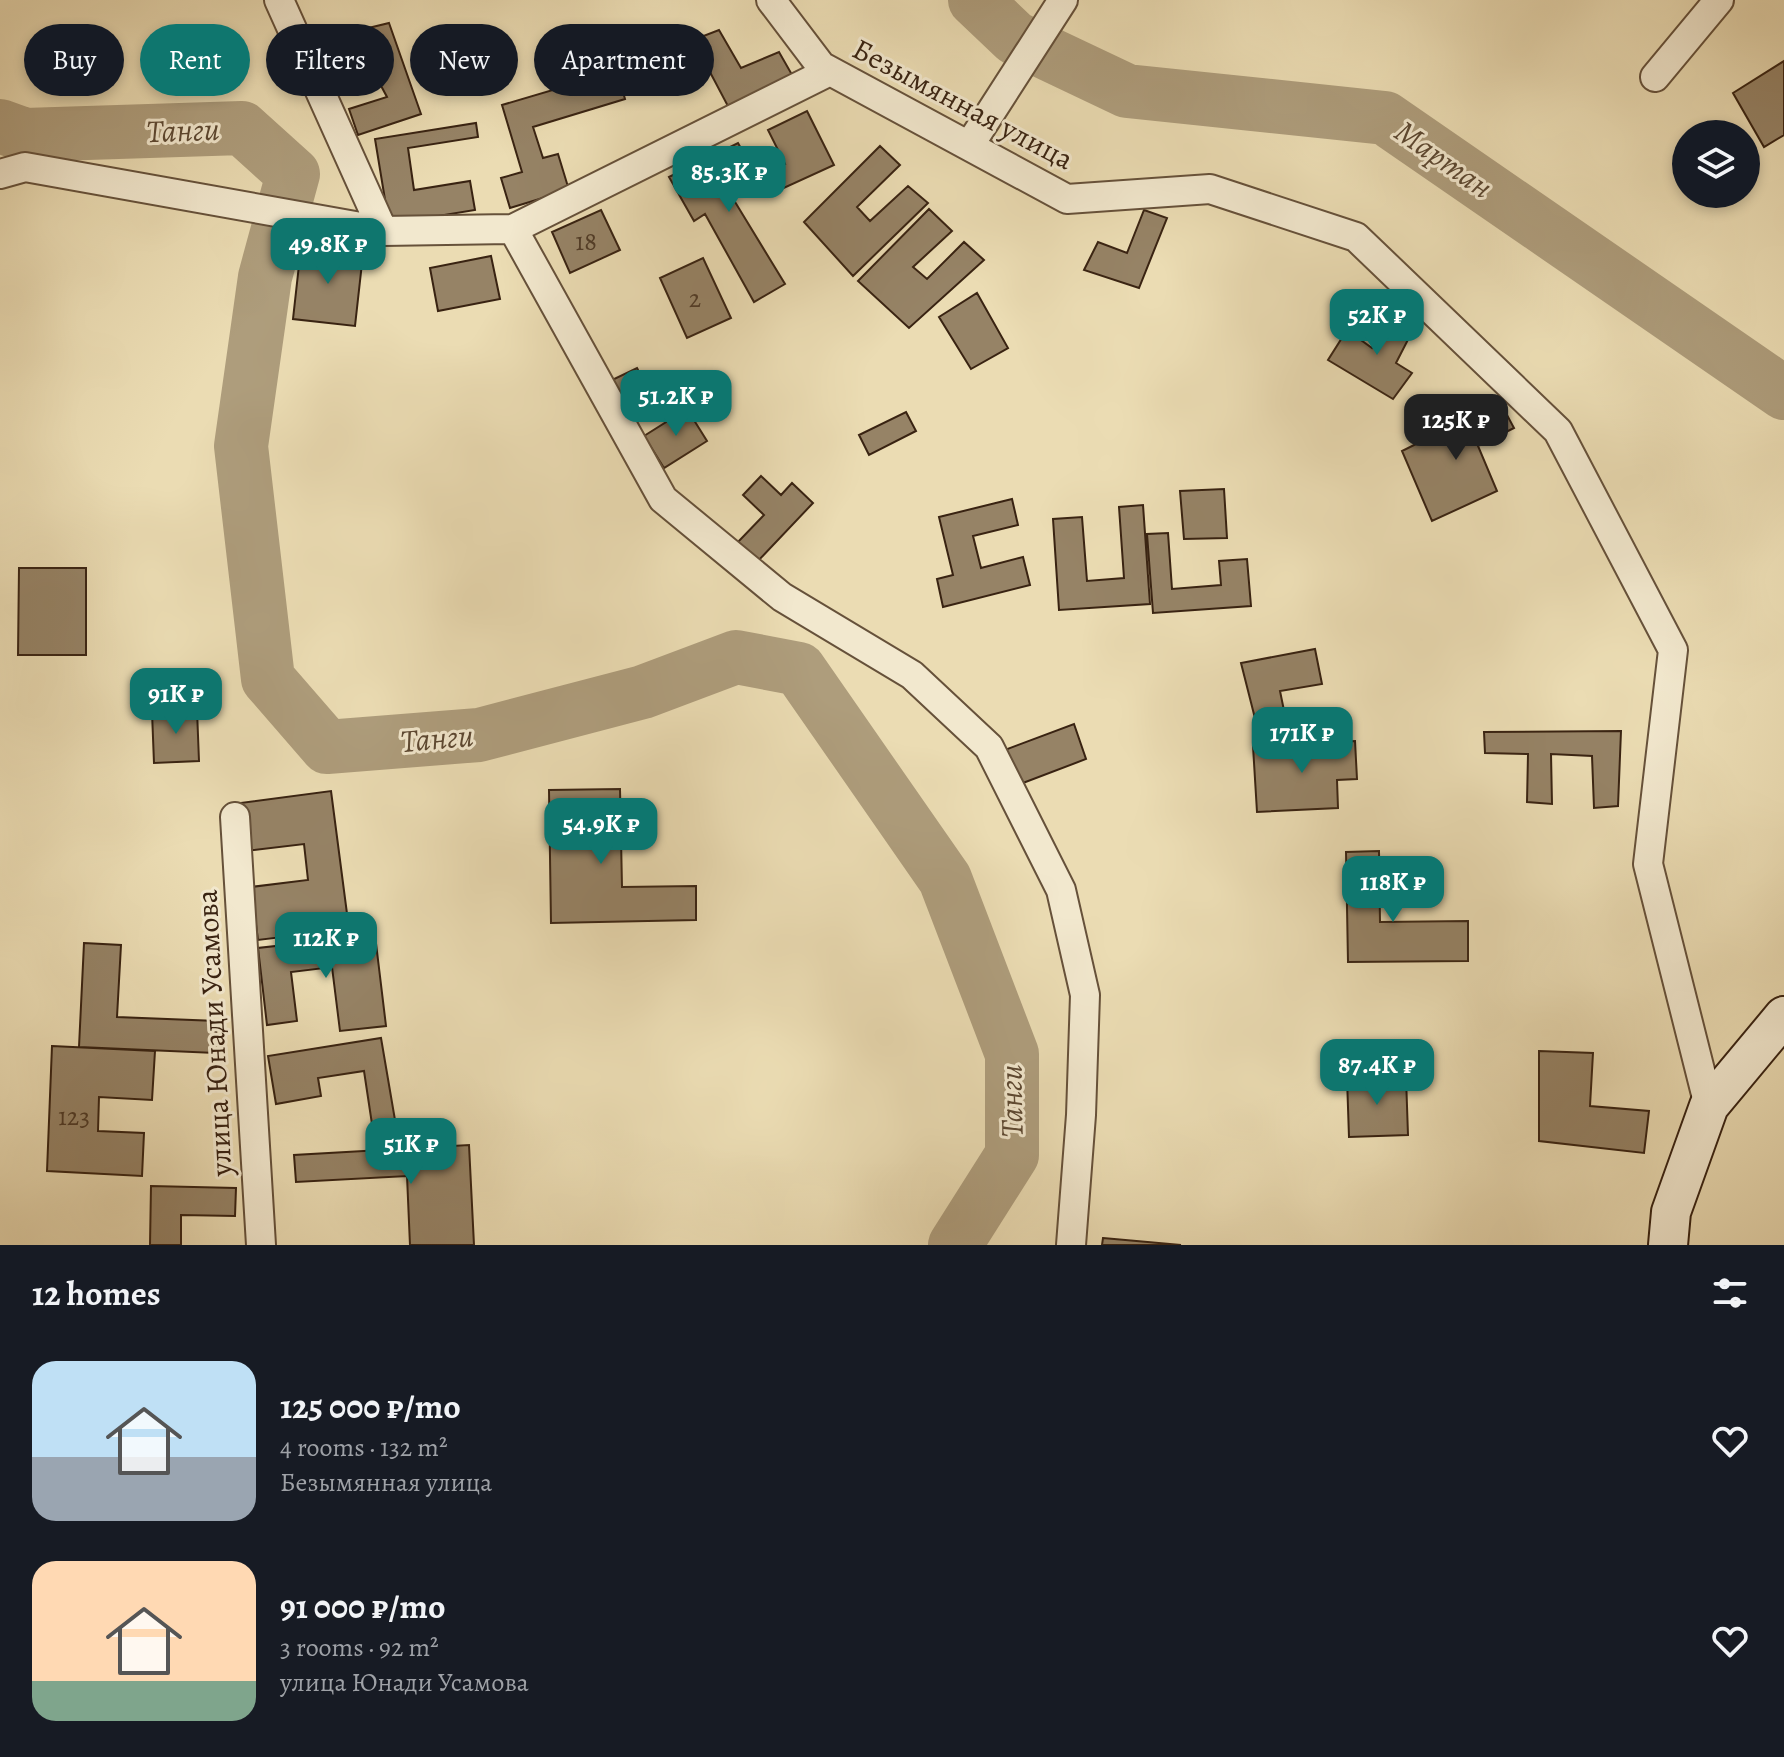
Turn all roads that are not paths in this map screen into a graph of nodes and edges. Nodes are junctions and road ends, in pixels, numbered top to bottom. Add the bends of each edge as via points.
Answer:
1 (279, 0) edge
2 (771, 0) edge
3 (1063, 0) edge
4 (1719, 0) edge
5 (830, 71) junction
6 (1655, 77) dead end
7 (969, 146) junction
8 (0, 174) edge
9 (513, 229) junction
10 (382, 230) junction
11 (235, 817) dead end
12 (1784, 1016) edge
13 (1709, 1106) junction
14 (261, 1245) edge
15 (1071, 1245) edge
16 (1668, 1245) edge

1 - 10 street
2 - 5 street, Безымянная улица
3 - 7 street
4 - 6 street
5 - 7 street, Безымянная улица
5 - 9 street
7 - 13 street, Безымянная улица via 1067,199 1210,189 1356,237 1558,431 1673,650 1648,864
8 - 10 street via 25,167
9 - 10 street
9 - 15 street via 663,499 782,597 912,675 989,747 1061,890 1085,995
11 - 14 street, улица Юнади Усамова
12 - 13 street
13 - 16 street via 1671,1212

